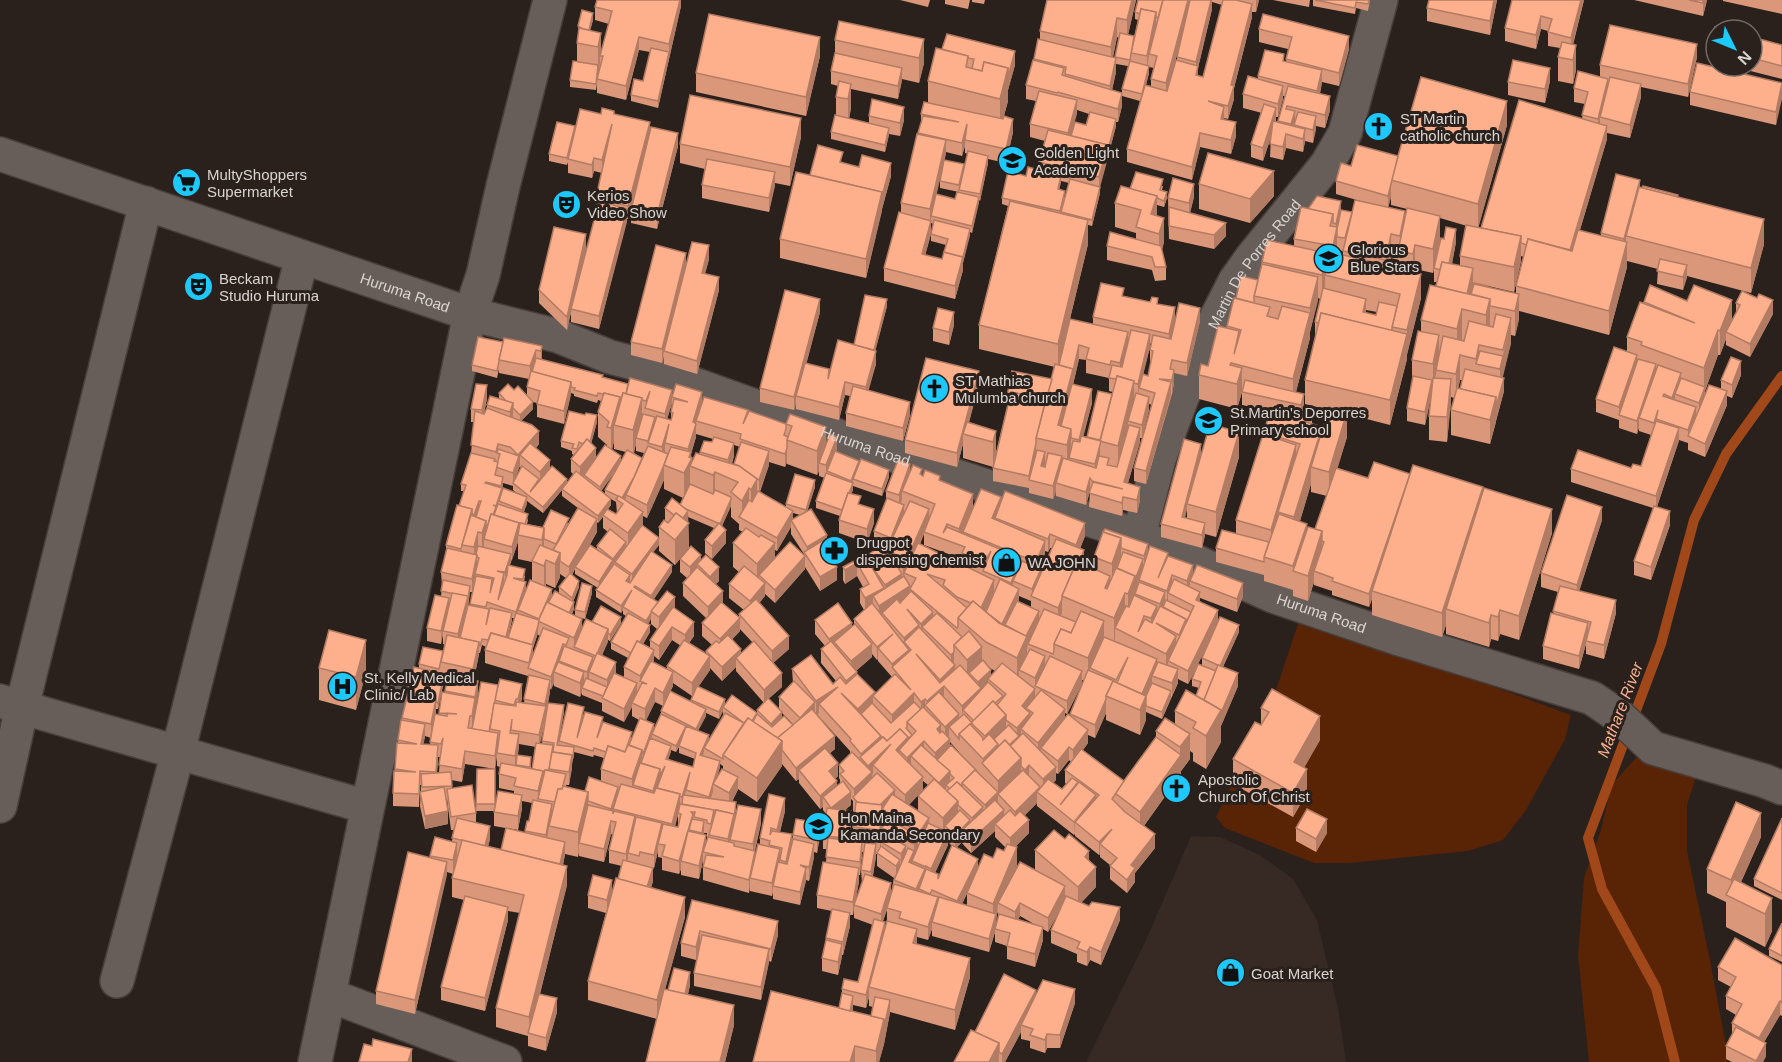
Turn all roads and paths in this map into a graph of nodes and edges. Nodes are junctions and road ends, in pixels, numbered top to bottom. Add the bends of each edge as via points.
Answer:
1 (550, 0) edge
2 (1381, 0) edge
3 (0, 154) edge
4 (146, 204) junction
5 (302, 256) junction
6 (470, 315) junction
7 (1139, 536) junction
8 (11, 704) edge
9 (178, 752) junction
10 (1782, 788) edge
11 (0, 806) edge
12 (367, 807) junction
13 (117, 981) dead end
14 (329, 995) junction
15 (315, 1062) edge
16 (505, 1062) edge

1 - 6 street
2 - 7 street, Martin De Porres Road via 1346,133 1327,164 1235,281 1200,350 1159,459
3 - 4 street, Huruma Road
4 - 5 street, Huruma Road
4 - 8 street
5 - 6 street, Huruma Road
5 - 9 street
6 - 7 street, Huruma Road via 558,336 880,452
6 - 12 street
7 - 10 street, Huruma Road via 1273,596 1592,698 1620,717 1653,748
8 - 9 street
8 - 11 street
9 - 12 street
9 - 13 street
12 - 14 street
14 - 15 street
14 - 16 street

